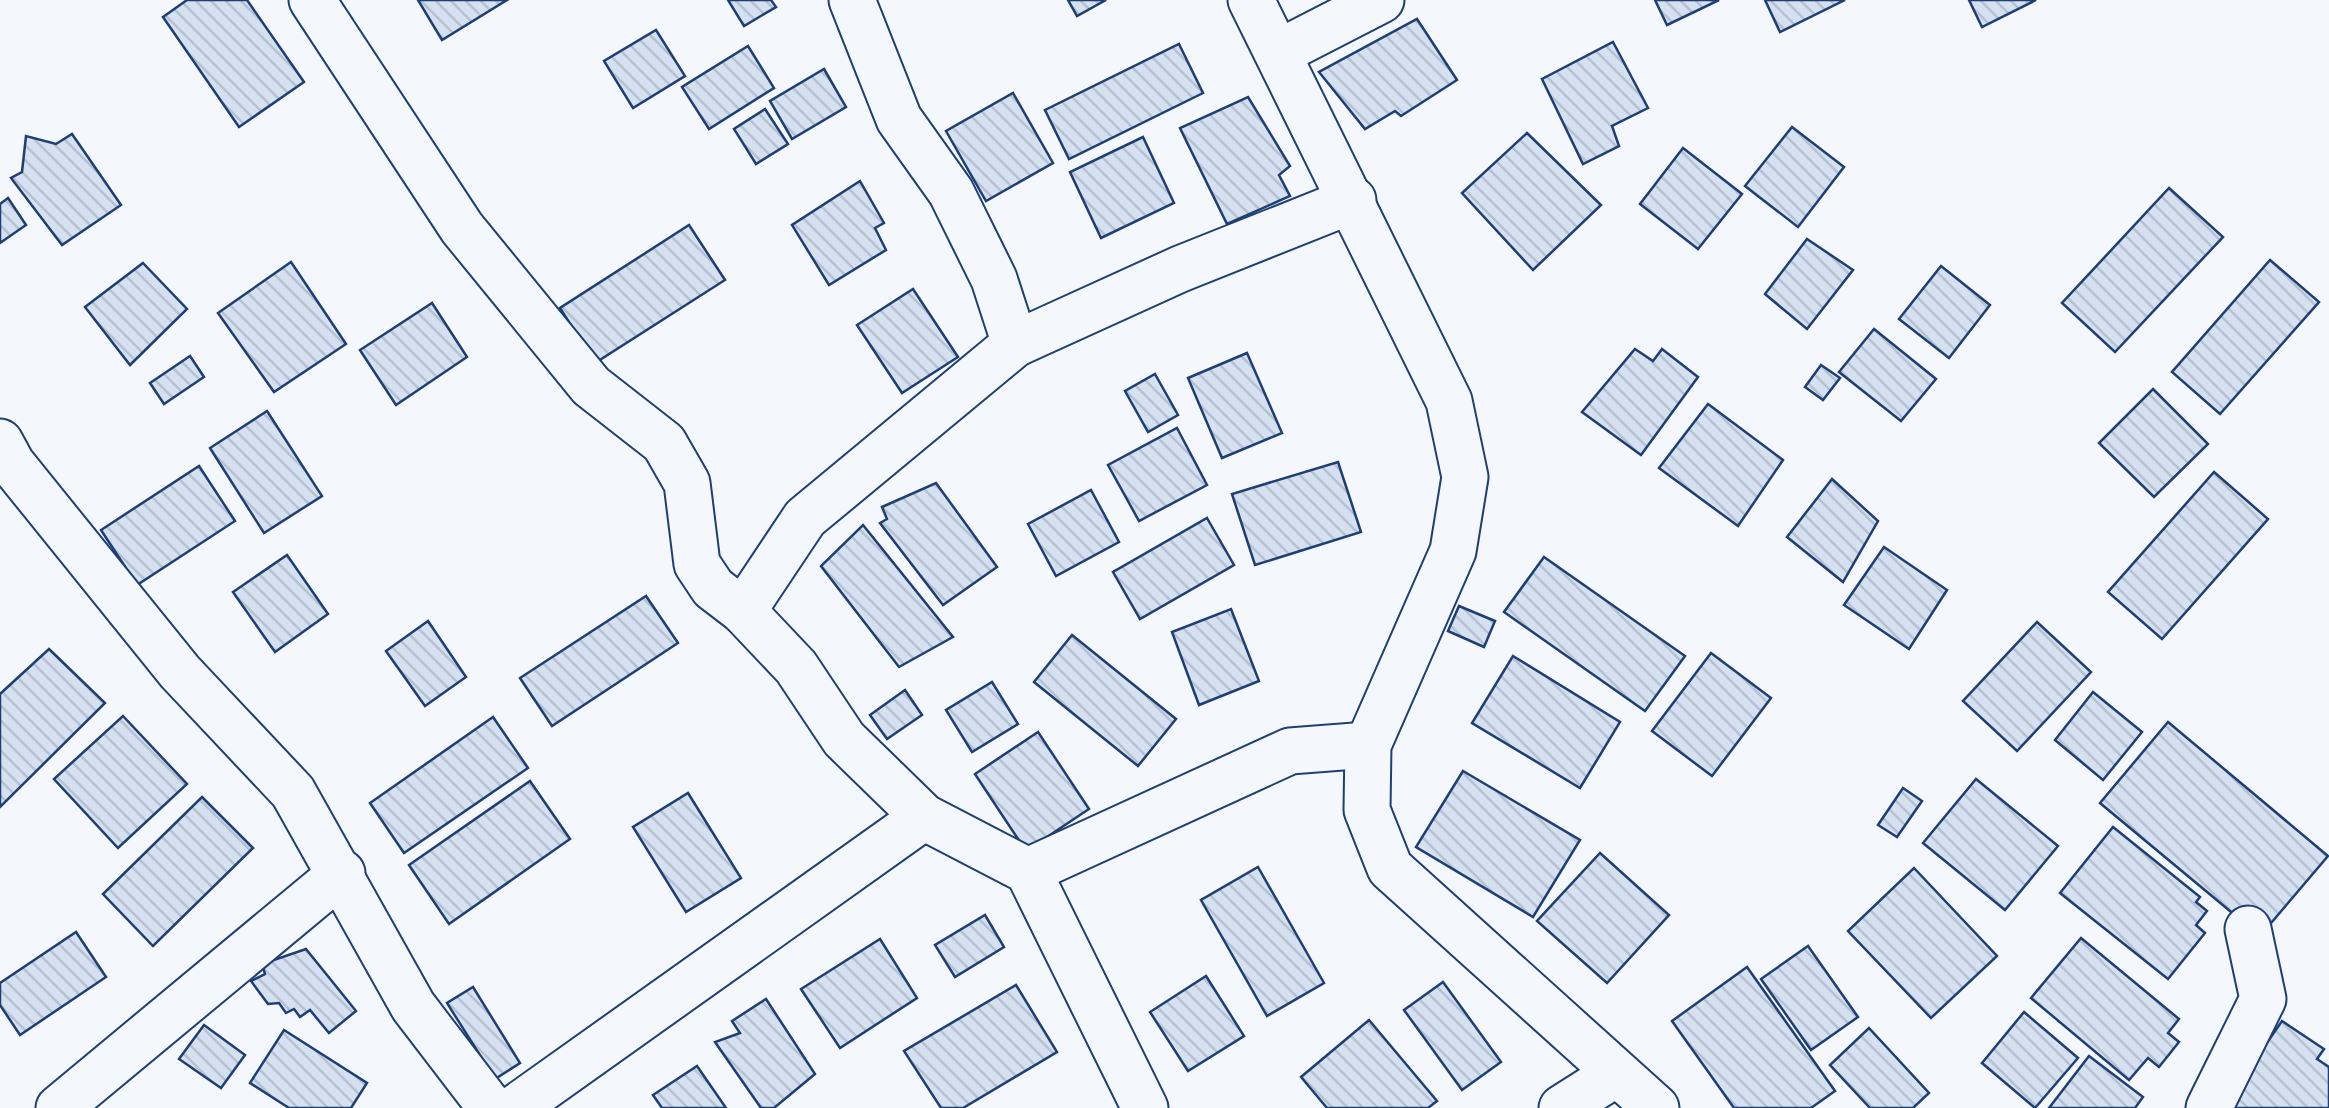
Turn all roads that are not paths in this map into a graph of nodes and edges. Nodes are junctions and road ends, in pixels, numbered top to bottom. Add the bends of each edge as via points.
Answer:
1 (312, 0) edge
2 (852, 0) edge
3 (1251, 0) edge
4 (1381, 0) edge
5 (1278, 53) junction
6 (1353, 200) junction
7 (1016, 344) junction
8 (0, 442) edge
9 (743, 611) junction
10 (1368, 745) junction
11 (924, 817) junction
12 (1028, 871) junction
13 (342, 873) junction
14 (2248, 929) dead end
15 (1614, 1074) junction
16 (59, 1108) edge
17 (492, 1108) edge
18 (515, 1108) edge
19 (1145, 1108) edge
20 (1562, 1108) edge
21 (1656, 1108) edge
22 (2210, 1108) edge

1 - 9 street via 462,228 591,386 664,443 687,483 697,564
2 - 7 street via 898,119 951,192 994,278
3 - 5 street
4 - 5 street
5 - 6 street
6 - 7 street
6 - 10 street via 1450,400 1465,476 1454,551
7 - 9 street via 805,518
8 - 13 street via 180,672 293,792
9 - 11 street via 796,668 844,739
10 - 12 street via 1290,751
10 - 15 street via 1368,810 1390,868
11 - 12 street
11 - 18 street
12 - 19 street
13 - 16 street
13 - 17 street via 413,1006
14 - 22 street via 2263,999
15 - 20 street
15 - 21 street

